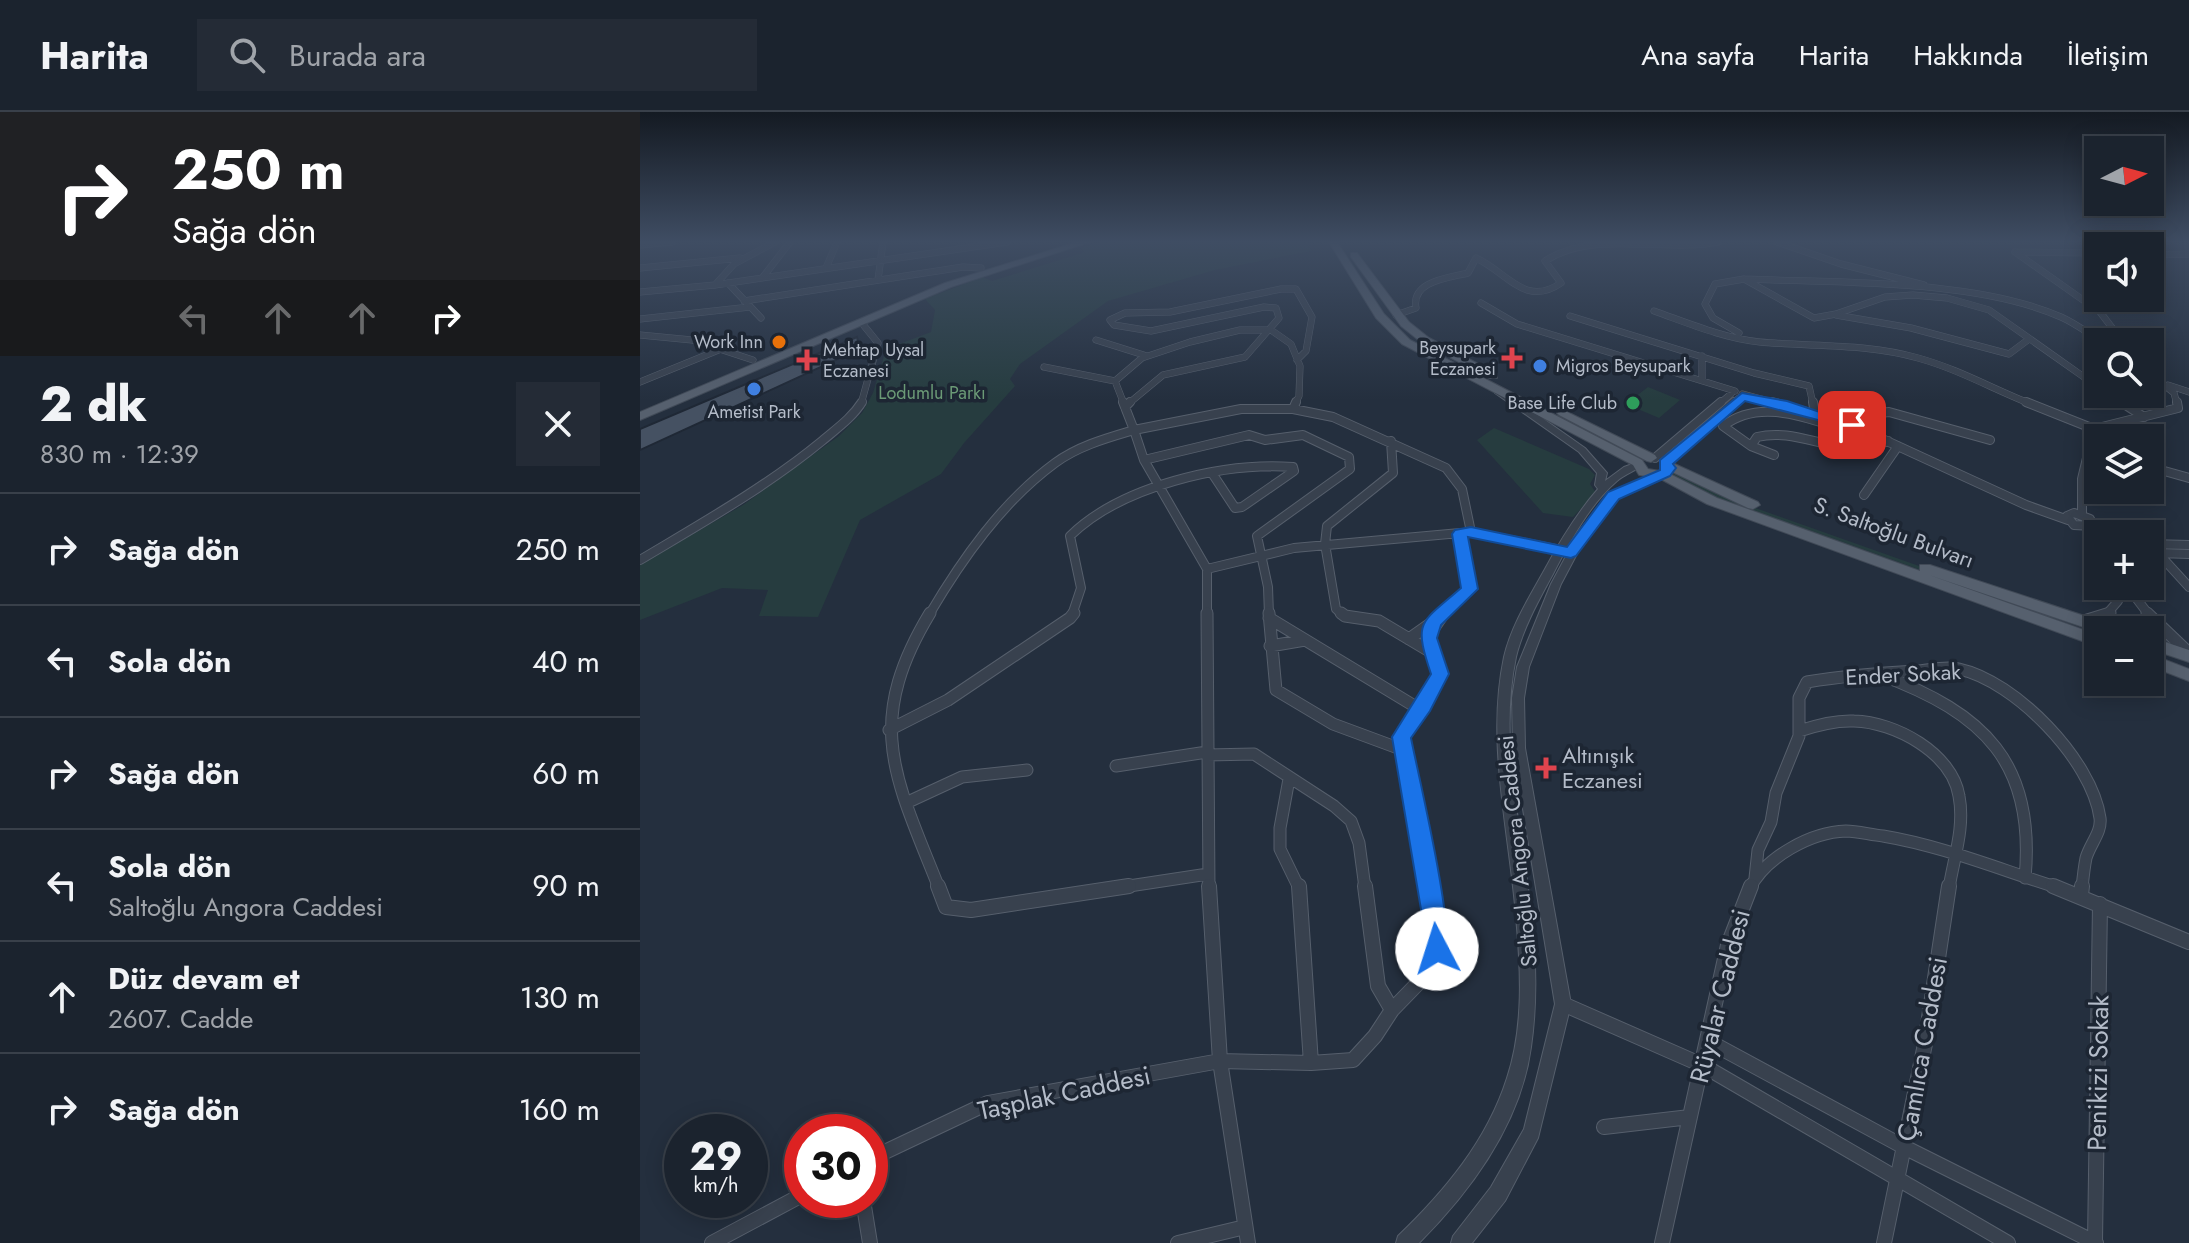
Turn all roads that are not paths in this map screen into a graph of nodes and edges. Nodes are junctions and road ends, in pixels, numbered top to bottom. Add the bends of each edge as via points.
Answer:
1 (739, 295) edge
2 (797, 295) edge
3 (907, 295) edge
4 (926, 295) edge
5 (1252, 295) edge
6 (1300, 295) edge
7 (1368, 295) edge
8 (1382, 295) edge
9 (1417, 295) edge
10 (1710, 295) edge
11 (1772, 295) edge
12 (1986, 295) edge
13 (1481, 303) dead end
14 (747, 304) junction
15 (1654, 311) dead end
16 (2100, 312) edge
17 (1836, 314) junction
18 (1396, 315) junction
19 (1570, 316) dead end
20 (761, 318) dead end
21 (640, 319) edge
22 (861, 322) junction
23 (2112, 328) edge
24 (1271, 330) junction
25 (2084, 330) edge
26 (640, 335) edge
27 (2029, 339) junction
28 (1096, 340) dead end
29 (1779, 343) junction
30 (721, 349) junction
31 (1147, 356) junction
32 (1702, 356) junction
33 (753, 360) junction
34 (1297, 360) junction
35 (1044, 367) dead end
36 (640, 372) edge
37 (654, 377) junction
38 (2084, 377) edge
39 (1702, 380) junction
40 (1115, 381) junction
41 (640, 382) edge
42 (2164, 383) edge
43 (2164, 385) edge
44 (1495, 388) junction
45 (2189, 392) edge
46 (1737, 394) junction
47 (2189, 406) edge
48 (1125, 407) junction
49 (640, 408) edge
50 (2130, 408) edge
51 (2178, 408) junction
52 (1293, 409) junction
53 (1815, 414) junction
54 (640, 416) edge
55 (2144, 417) junction
56 (2115, 424) edge
57 (2084, 425) edge
58 (1836, 427) dead end
59 (1857, 427) junction
60 (1134, 430) junction
61 (1687, 432) junction
62 (1696, 436) junction
63 (1990, 440) dead end
64 (1391, 441) junction
65 (1888, 441) junction
66 (1751, 446) junction
67 (1898, 446) junction
68 (1774, 455) dead end
69 (1144, 460) junction
70 (1654, 465) junction
71 (2084, 467) edge
72 (2164, 471) edge
73 (1212, 473) junction
74 (2189, 478) edge
75 (1159, 486) junction
76 (1605, 489) junction
77 (1864, 495) dead end
78 (2082, 515) junction
79 (2068, 520) junction
80 (2090, 520) edge
81 (2084, 527) edge
82 (1465, 533) junction
83 (1325, 544) junction
84 (2164, 544) edge
85 (2189, 545) edge
86 (1565, 552) junction
87 (2189, 554) edge
88 (1260, 555) junction
89 (640, 560) edge
90 (1207, 569) junction
91 (2189, 587) edge
92 (2119, 600) edge
93 (2138, 600) edge
94 (2101, 616) edge
95 (1269, 618) junction
96 (2084, 621) edge
97 (1433, 622) junction
98 (2084, 636) edge
99 (1409, 639) junction
100 (1305, 640) junction
101 (1270, 646) junction
102 (2164, 647) edge
103 (1431, 652) junction
104 (2189, 654) edge
105 (2164, 665) edge
106 (1876, 674) junction
107 (2189, 675) edge
108 (1421, 710) junction
109 (889, 730) junction
110 (1799, 731) junction
111 (1406, 751) junction
112 (1207, 753) junction
113 (1116, 766) dead end
114 (1027, 770) dead end
115 (1289, 779) junction
116 (908, 802) junction
117 (1957, 855) junction
118 (1208, 874) junction
119 (1755, 878) junction
120 (2025, 878) junction
121 (2081, 895) junction
122 (2100, 904) junction
123 (2189, 942) edge
124 (1563, 1004) junction
125 (1392, 1010) junction
126 (1708, 1041) junction
127 (1220, 1061) junction
128 (1311, 1063) junction
129 (1702, 1065) junction
130 (1690, 1117) junction
131 (1604, 1127) dead end
132 (1904, 1147) junction
133 (888, 1150) edge
134 (1897, 1179) junction
135 (784, 1205) edge
136 (866, 1218) edge
137 (1246, 1235) edge
138 (712, 1243) edge
139 (870, 1243) edge
140 (1178, 1243) edge
141 (1405, 1243) edge
142 (1460, 1243) edge
143 (1662, 1243) edge
144 (1884, 1243) edge
145 (2008, 1243) edge
146 (2095, 1243) edge

1 - 14 street
2 - 14 street
3 - 33 main road
4 - 22 main road
5 - 24 street via 1161,313 1127,312 1110,320 1151,331 1276,308 1279,318
6 - 34 street via 1312,324 1306,351
7 - 44 main road, S. Saltoğlu Bulvarı via 1390,328
8 - 18 main road, S. Saltoğlu Bulvarı
9 - 18 street via 1416,308
10 - 29 street via 1705,304 1713,318 1731,331
11 - 17 street via 1814,318
12 - 25 street via 2033,305
13 - 39 street via 1517,324
14 - 20 street
14 - 21 street
15 - 29 street via 1724,335
16 - 23 street
17 - 27 street via 2009,354
17 - 27 street via 1885,297 1947,298 1989,310
18 - 70 main road, S. Saltoğlu Bulvarı via 1425,340
19 - 32 street
22 - 54 main road
22 - 89 street via 878,343 855,412 790,465
24 - 31 street via 1240,330
24 - 34 street via 1291,344
24 - 48 street via 1245,357 1163,375
26 - 30 street
27 - 38 street
28 - 31 street
29 - 57 street via 1873,348 1916,357
30 - 33 street
30 - 37 street
31 - 40 street
32 - 39 street
32 - 53 street via 1809,386
33 - 49 main road
34 - 52 street via 1299,396
35 - 40 street
36 - 37 street
37 - 41 street
39 - 46 street
40 - 48 street
42 - 45 street
43 - 51 street via 2174,393
44 - 70 main road, S. Saltoğlu Bulvarı
44 - 76 street via 1582,450 1602,473 1600,485
46 - 53 street
46 - 61 street
46 - 62 street
47 - 51 street
48 - 60 street
50 - 55 street
51 - 55 street
52 - 60 street via 1214,413
52 - 64 street via 1333,417
53 - 59 street
55 - 56 street
58 - 66 street via 1779,413 1756,413 1723,426
59 - 63 street via 1864,415 1889,412
59 - 65 street
60 - 69 street
60 - 109 street via 1101,439 1056,463 1000,513 960,564 919,634 900,677
61 - 62 street
61 - 70 street
62 - 70 street
64 - 82 street via 1453,475 1462,489
64 - 83 street via 1393,473 1327,526
65 - 66 street via 1874,450 1849,450 1769,434 1757,437
65 - 67 street
66 - 68 street
67 - 77 street
67 - 79 street
69 - 75 street
69 - 88 street via 1249,435 1265,440 1303,435 1349,457 1350,469 1257,536
70 - 76 street, Saltoğlu Angora Caddesi via 1627,469
70 - 86 street, Saltoğlu Angora Caddesi via 1614,495
70 - 96 main road, S. Saltoğlu Bulvarı via 1912,564
70 - 98 main road, S. Saltoğlu Bulvarı via 1712,501
71 - 78 street
72 - 74 street
73 - 73 street via 1242,466 1294,471 1235,508
73 - 75 street
75 - 90 street
75 - 109 street via 1129,495 1070,536 1082,604 1070,618 948,700
76 - 86 street, Saltoğlu Angora Caddesi
78 - 79 street via 2070,514
78 - 80 street
79 - 81 street
82 - 83 street
82 - 86 street
82 - 97 street via 1470,589
83 - 88 street
83 - 99 street via 1336,609 1345,616 1379,621
84 - 85 street
86 - 124 street, Saltoğlu Angora Caddesi via 1526,658 1517,721
86 - 141 street, Saltoğlu Angora Caddesi via 1511,654 1502,731 1529,946 1531,988 1522,1053 1485,1147 1455,1191
87 - 91 street via 2158,553
88 - 90 street
88 - 95 street
90 - 112 street
92 - 94 street via 2119,606
93 - 104 street
95 - 100 street
95 - 101 street
97 - 99 street
97 - 103 street
99 - 103 street
100 - 101 street
100 - 108 street
101 - 111 street via 1276,690 1333,724
102 - 104 main road
103 - 108 street via 1440,674
105 - 107 main road
106 - 110 street, Ender Sokak via 1807,682 1799,698
106 - 120 street via 1948,705 1991,740 2009,764 2023,791 2027,817
106 - 121 street, Ender Sokak via 1970,670 2013,696 2059,739 2083,771 2101,822 2086,856
108 - 111 street via 1401,737
109 - 116 street
110 - 117 street, Çamlıca Caddesi via 1866,722 1929,750 1955,779 1958,790
110 - 119 street, Ender Sokak via 1758,850
111 - 125 street, Taşplak Caddesi via 1437,949 1426,975
112 - 113 street
112 - 115 street via 1254,754
112 - 118 street
114 - 116 street via 962,777
115 - 125 street via 1351,821 1359,843 1378,986
115 - 128 street via 1280,849 1299,886
116 - 118 street via 946,907 971,910
117 - 119 street, Rüyalar Caddesi via 1848,831 1820,835 1775,859
117 - 120 street, Rüyalar Caddesi
117 - 132 street, Çamlıca Caddesi
118 - 127 street
119 - 126 street, Rüyalar Caddesi via 1728,945
120 - 121 street, Rüyalar Caddesi
121 - 122 street, Rüyalar Caddesi
122 - 123 street, Rüyalar Caddesi
122 - 146 street, Penikizi Sokak
124 - 129 street
124 - 142 street, Saltoğlu Angora Caddesi via 1532,1132 1498,1194
125 - 128 street, Taşplak Caddesi via 1353,1060
126 - 129 street, Rüyalar Caddesi
126 - 132 street
127 - 128 street, Taşplak Caddesi
127 - 133 street, Taşplak Caddesi via 988,1103
127 - 137 street
129 - 130 street, Rüyalar Caddesi
129 - 134 street
130 - 131 street
130 - 143 street, Rüyalar Caddesi
132 - 134 street, Çamlıca Caddesi
132 - 146 street
134 - 144 street, Çamlıca Caddesi
134 - 145 street
135 - 138 street
136 - 139 street
137 - 140 street

